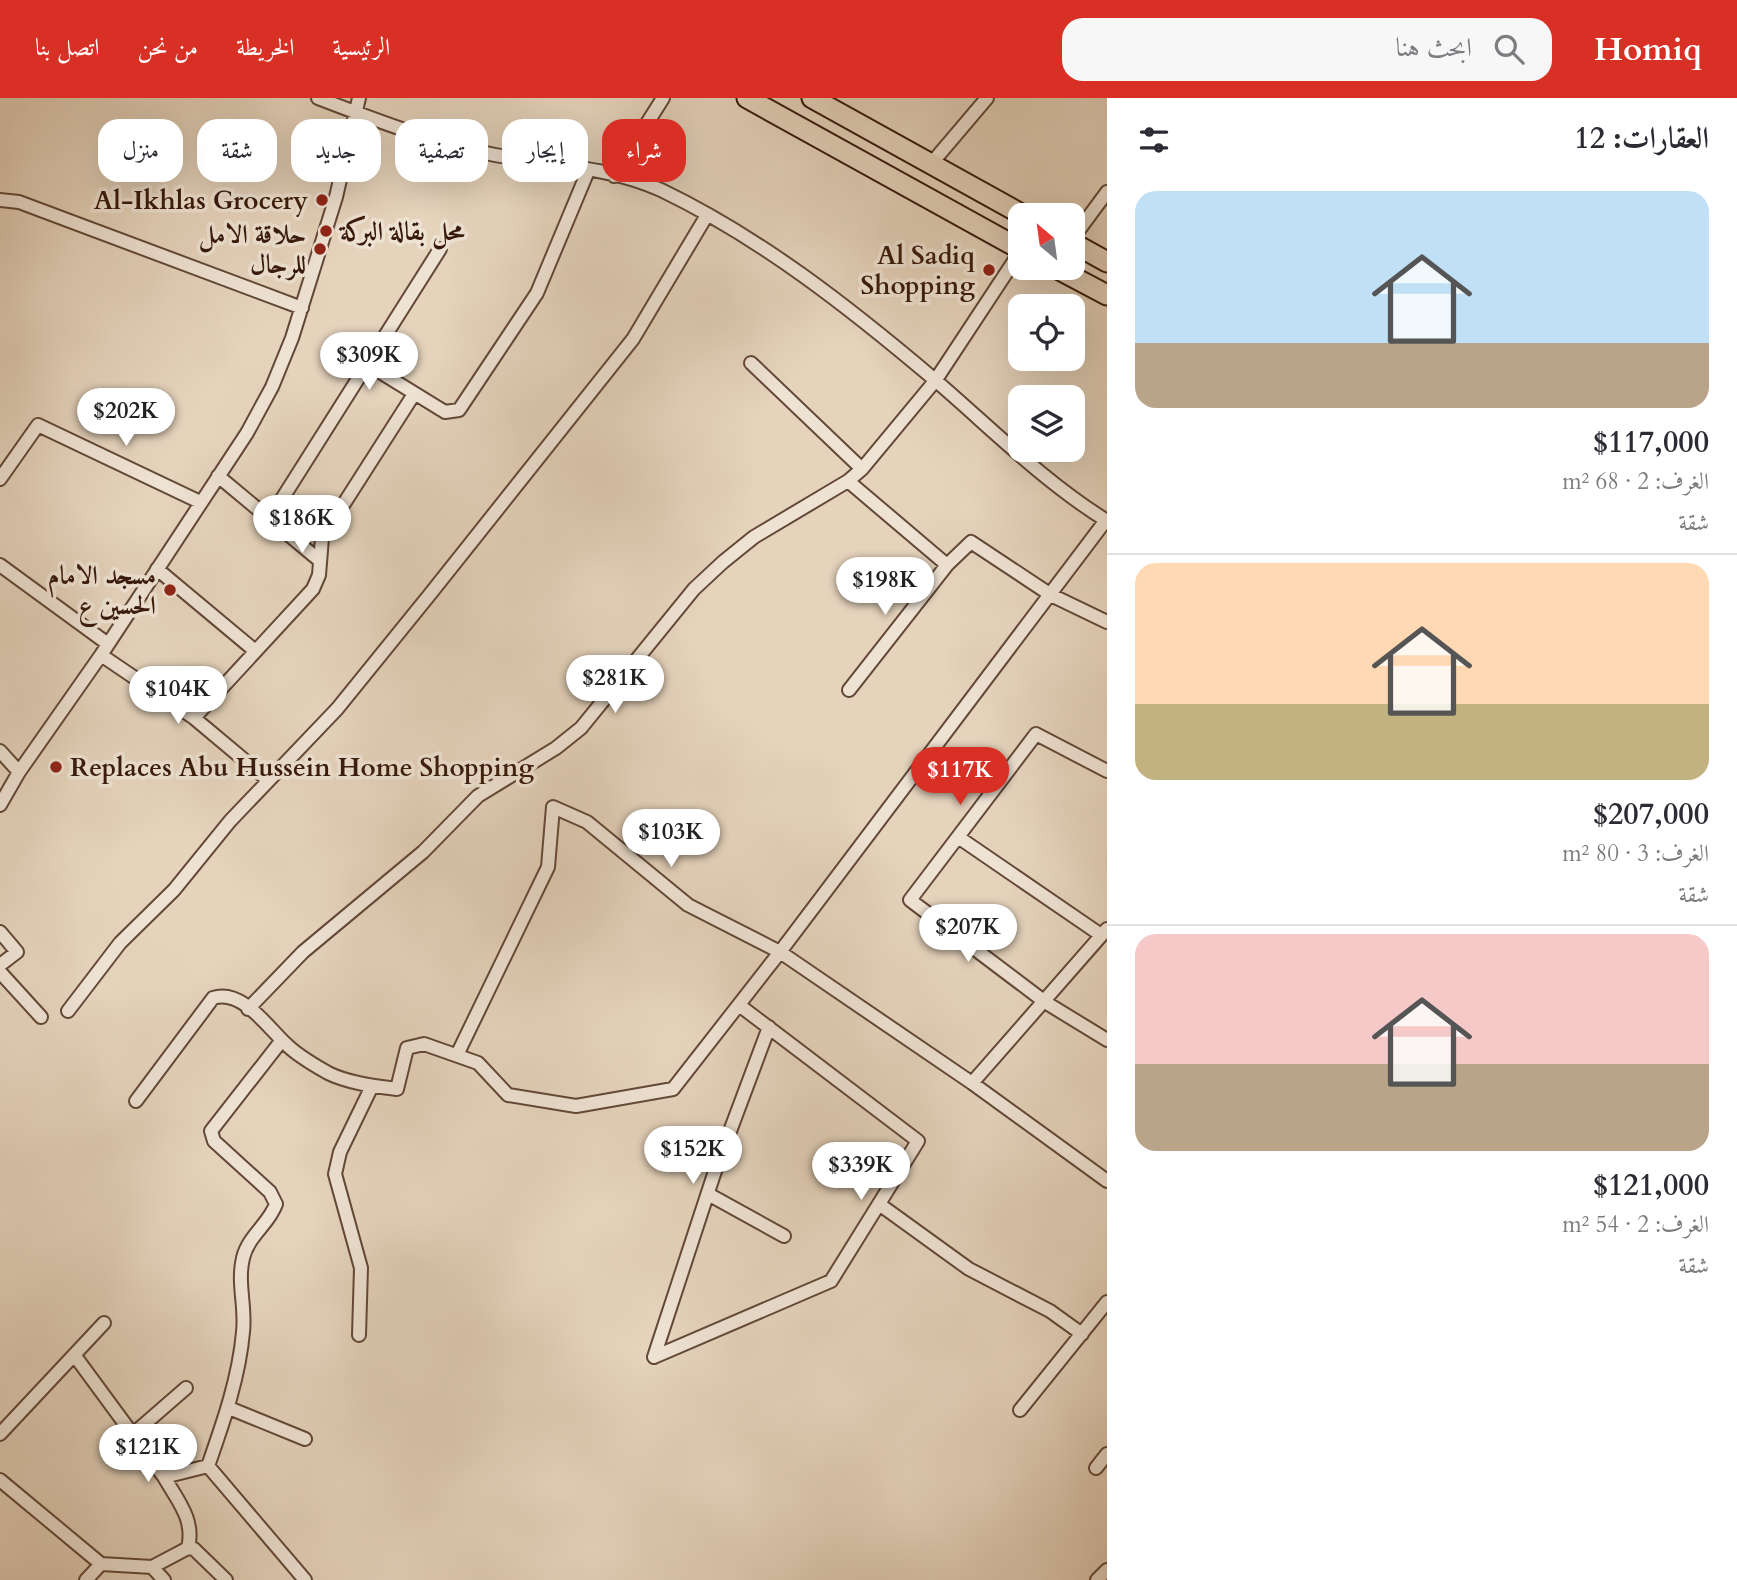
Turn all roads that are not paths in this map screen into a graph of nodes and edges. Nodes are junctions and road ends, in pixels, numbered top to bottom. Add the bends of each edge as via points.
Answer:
1 (318, 98) edge
2 (359, 98) edge
3 (663, 98) edge
4 (747, 98) edge
5 (812, 98) edge
6 (987, 98) edge
7 (353, 111) junction
8 (650, 119) edge
9 (502, 155) edge
10 (931, 164) junction
11 (588, 171) edge
12 (602, 174) edge
13 (583, 182) edge
14 (639, 182) edge
15 (1107, 192) edge
16 (0, 200) edge
17 (1008, 207) edge
18 (707, 215) junction
19 (1085, 224) edge
20 (1008, 244) edge
21 (1085, 248) edge
22 (440, 249) dead end
23 (1107, 262) edge
24 (1008, 269) edge
25 (1079, 280) edge
26 (1107, 295) edge
27 (302, 308) junction
28 (751, 363) dead end
29 (367, 364) junction
30 (935, 381) junction
31 (414, 394) junction
32 (862, 469) junction
33 (218, 476) junction
34 (0, 480) edge
35 (848, 481) junction
36 (200, 502) junction
37 (270, 518) junction
38 (1107, 521) edge
39 (319, 560) junction
40 (0, 565) edge
41 (947, 565) junction
42 (157, 569) junction
43 (1051, 595) junction
44 (1107, 622) edge
45 (104, 649) junction
46 (254, 650) junction
47 (849, 690) dead end
48 (194, 718) junction
49 (0, 751) edge
50 (1107, 771) edge
51 (19, 772) junction
52 (268, 780) junction
53 (0, 805) edge
54 (958, 837) junction
55 (0, 932) edge
56 (1104, 932) edge
57 (780, 952) junction
58 (0, 965) edge
59 (0, 972) edge
60 (1045, 1002) junction
61 (739, 1005) junction
62 (248, 1009) junction
63 (68, 1011) dead end
64 (41, 1017) dead end
65 (769, 1027) junction
66 (282, 1040) junction
67 (1107, 1040) edge
68 (457, 1055) junction
69 (971, 1083) junction
70 (372, 1086) junction
71 (136, 1101) dead end
72 (1107, 1181) edge
73 (708, 1194) junction
74 (879, 1204) junction
75 (784, 1236) dead end
76 (1107, 1302) edge
77 (104, 1323) dead end
78 (1082, 1334) junction
79 (359, 1335) dead end
80 (75, 1356) junction
81 (186, 1388) dead end
82 (229, 1408) junction
83 (1020, 1410) dead end
84 (0, 1434) edge
85 (132, 1435) junction
86 (305, 1439) dead end
87 (1107, 1454) edge
88 (208, 1466) junction
89 (1096, 1468) dead end
90 (164, 1477) junction
91 (0, 1480) edge
92 (188, 1548) junction
93 (101, 1564) junction
94 (152, 1567) junction
95 (1107, 1570) edge
96 (86, 1580) edge
97 (164, 1580) edge
98 (226, 1580) edge
99 (304, 1580) edge
100 (1097, 1580) edge

1 - 7 street
2 - 7 street
3 - 8 street
4 - 20 main road
5 - 10 main road
6 - 10 street
7 - 9 street via 465,148
7 - 27 street via 336,197
10 - 17 main road
11 - 12 street
13 - 31 street via 537,293 463,407 445,412
14 - 18 street
15 - 19 street
16 - 27 street via 32,206
18 - 30 street via 815,284
18 - 52 street via 620,356 337,709
21 - 23 main road
22 - 29 street
24 - 30 street
25 - 26 main road
27 - 33 street via 272,387
28 - 32 street
29 - 31 street
29 - 37 street
30 - 32 street
30 - 38 street via 1018,455
31 - 39 street via 326,532 319,545
32 - 35 street
33 - 36 street
33 - 37 street
34 - 36 street via 38,425
35 - 41 street
35 - 62 street via 754,537 723,562 694,589 581,728 478,796 424,852 303,953
36 - 42 street
37 - 39 street
38 - 43 street
39 - 46 street via 313,589
40 - 45 street
41 - 43 street via 971,542
41 - 47 street
42 - 45 street
42 - 46 street
43 - 44 street
43 - 57 street
45 - 48 street
45 - 51 street
46 - 48 street
48 - 52 street
49 - 51 street
50 - 54 street via 1036,734
51 - 53 street
52 - 63 street via 174,890 120,943
54 - 56 street
54 - 60 street via 910,900
55 - 58 street via 17,952
56 - 60 street
57 - 61 street
57 - 68 street via 688,905 587,822 553,807 548,867
57 - 69 street
59 - 64 street
60 - 67 street
60 - 69 street
61 - 65 street
61 - 68 street via 673,1089 576,1106 508,1095 478,1063
62 - 66 street
62 - 71 street via 229,996 213,998
65 - 73 street
65 - 74 street via 918,1141
66 - 70 street via 332,1075
66 - 82 street via 211,1131 214,1140 270,1192 276,1204 248,1241 243,1258 239,1289 244,1331
68 - 70 street via 424,1044 407,1048 397,1089
69 - 72 street
70 - 79 street via 340,1152 335,1174 361,1268
73 - 74 street via 654,1357 831,1281
73 - 75 street
74 - 78 street via 969,1269 1050,1311
76 - 78 street
77 - 80 street
78 - 83 street
80 - 84 street
80 - 85 street
81 - 85 street
82 - 86 street
82 - 88 street
85 - 90 street
87 - 89 street
88 - 90 street
88 - 99 street
90 - 92 street via 189,1519
91 - 93 street
92 - 94 street
92 - 98 street
93 - 94 street
93 - 96 street
94 - 97 street
95 - 100 street

